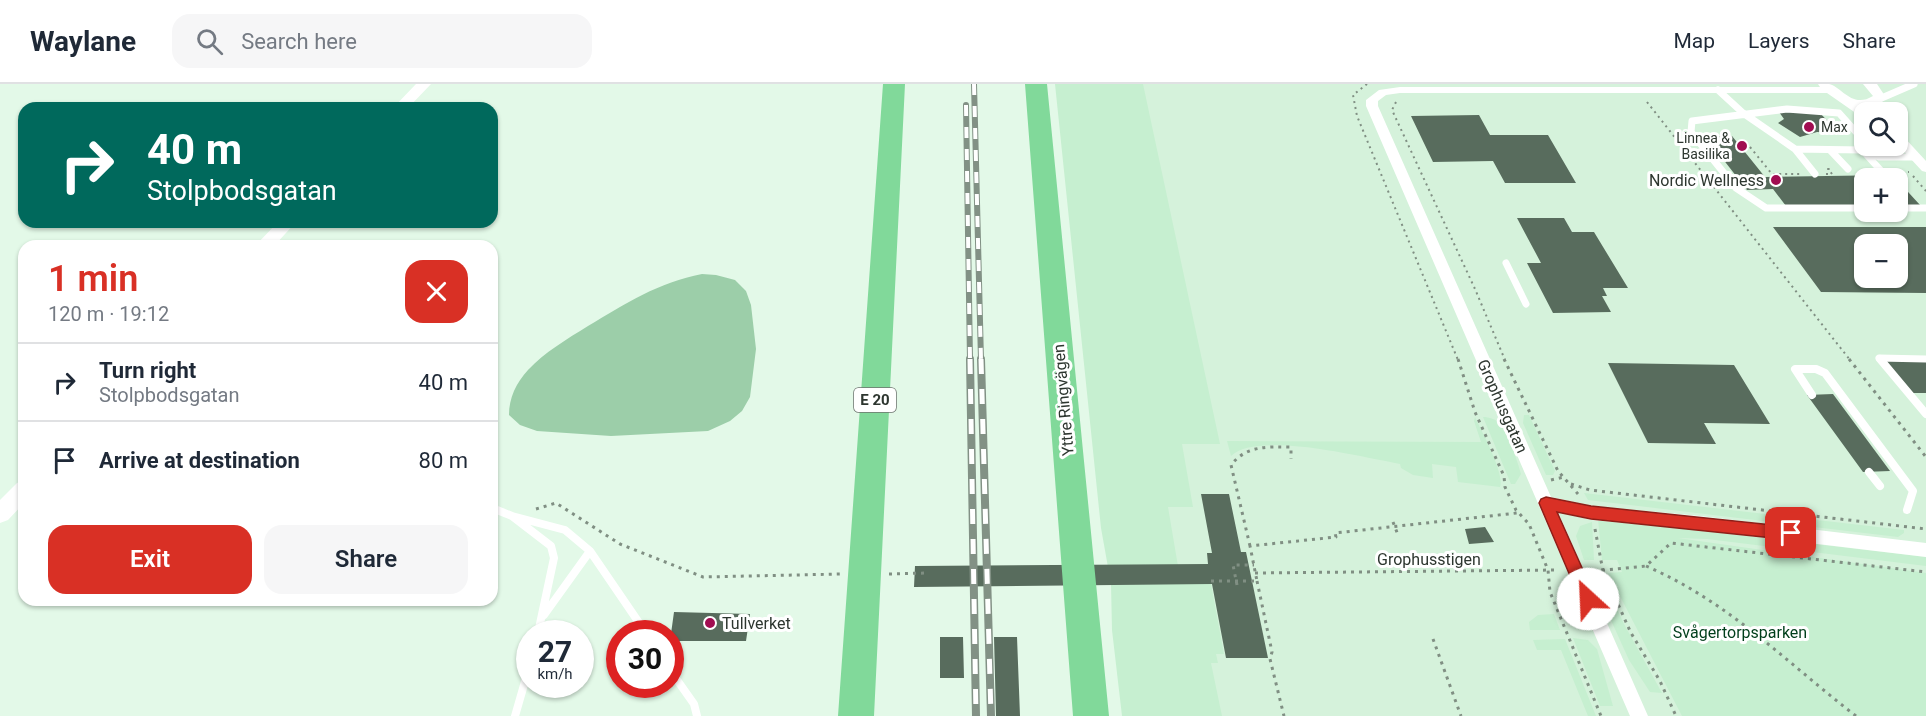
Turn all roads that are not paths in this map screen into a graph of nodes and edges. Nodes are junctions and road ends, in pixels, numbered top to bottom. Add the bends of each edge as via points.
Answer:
1 (424, 84) edge
2 (894, 84) edge
3 (1869, 84) edge
4 (1914, 84) edge
5 (1513, 87) edge
6 (1604, 87) edge
7 (1751, 87) edge
8 (1826, 87) edge
9 (1036, 90) edge
10 (1371, 90) edge
11 (1718, 90) junction
12 (1839, 97) junction
13 (1876, 100) junction
14 (406, 102) edge
15 (1854, 107) edge
16 (1743, 113) junction
17 (1854, 129) edge
18 (1795, 149) junction
19 (1854, 149) edge
20 (1908, 149) edge
21 (1830, 150) junction
22 (1872, 156) edge
23 (1877, 156) edge
24 (1916, 157) junction
25 (1883, 168) edge
26 (1926, 168) edge
27 (1848, 169) dead end
28 (1815, 174) dead end
29 (1854, 208) edge
30 (1908, 208) edge
31 (1926, 208) edge
32 (282, 228) edge
33 (270, 240) edge
34 (1506, 263) dead end
35 (1526, 304) dead end
36 (1926, 359) edge
37 (1812, 395) dead end
38 (1926, 414) edge
39 (1869, 472) dead end
40 (1880, 486) dead end
41 (18, 495) edge
42 (1546, 503) junction
43 (498, 510) edge
44 (1907, 510) dead end
45 (0, 514) edge
46 (512, 516) junction
47 (1926, 550) edge
48 (590, 551) junction
49 (542, 618) joint
50 (637, 620) edge
51 (684, 690) edge
52 (520, 698) edge
53 (515, 716) edge
54 (697, 716) edge
55 (856, 716) edge
56 (1091, 716) edge
57 (1639, 716) edge

1 - 14 street
2 - 55 highway, E 20
3 - 13 street via 1878,93
4 - 13 lane
5 - 6 street
5 - 10 street
6 - 11 street
7 - 8 street
7 - 11 street
8 - 12 street
9 - 56 highway, Yttre Ringvägen
10 - 42 street, Grophusgatan via 1372,106
11 - 16 lane
12 - 13 street via 1861,103
12 - 15 street
16 - 17 lane via 1787,109 1839,112
16 - 18 lane
16 - 29 lane via 1692,121 1691,132 1736,188 1766,208
18 - 21 lane
18 - 28 lane
19 - 21 lane
20 - 24 street
21 - 27 lane
22 - 25 lane
23 - 24 lane
24 - 26 street
30 - 31 lane
32 - 33 street
34 - 35 lane
36 - 38 lane via 1879,358
37 - 44 lane via 1795,369 1825,373 1913,491
39 - 40 lane
41 - 45 street
42 - 47 street via 1591,513
42 - 57 street, Grophusgatan
43 - 46 lane
46 - 48 lane via 565,530
46 - 49 lane via 551,546 554,558
48 - 49 lane
48 - 50 lane
51 - 54 lane
52 - 53 lane

